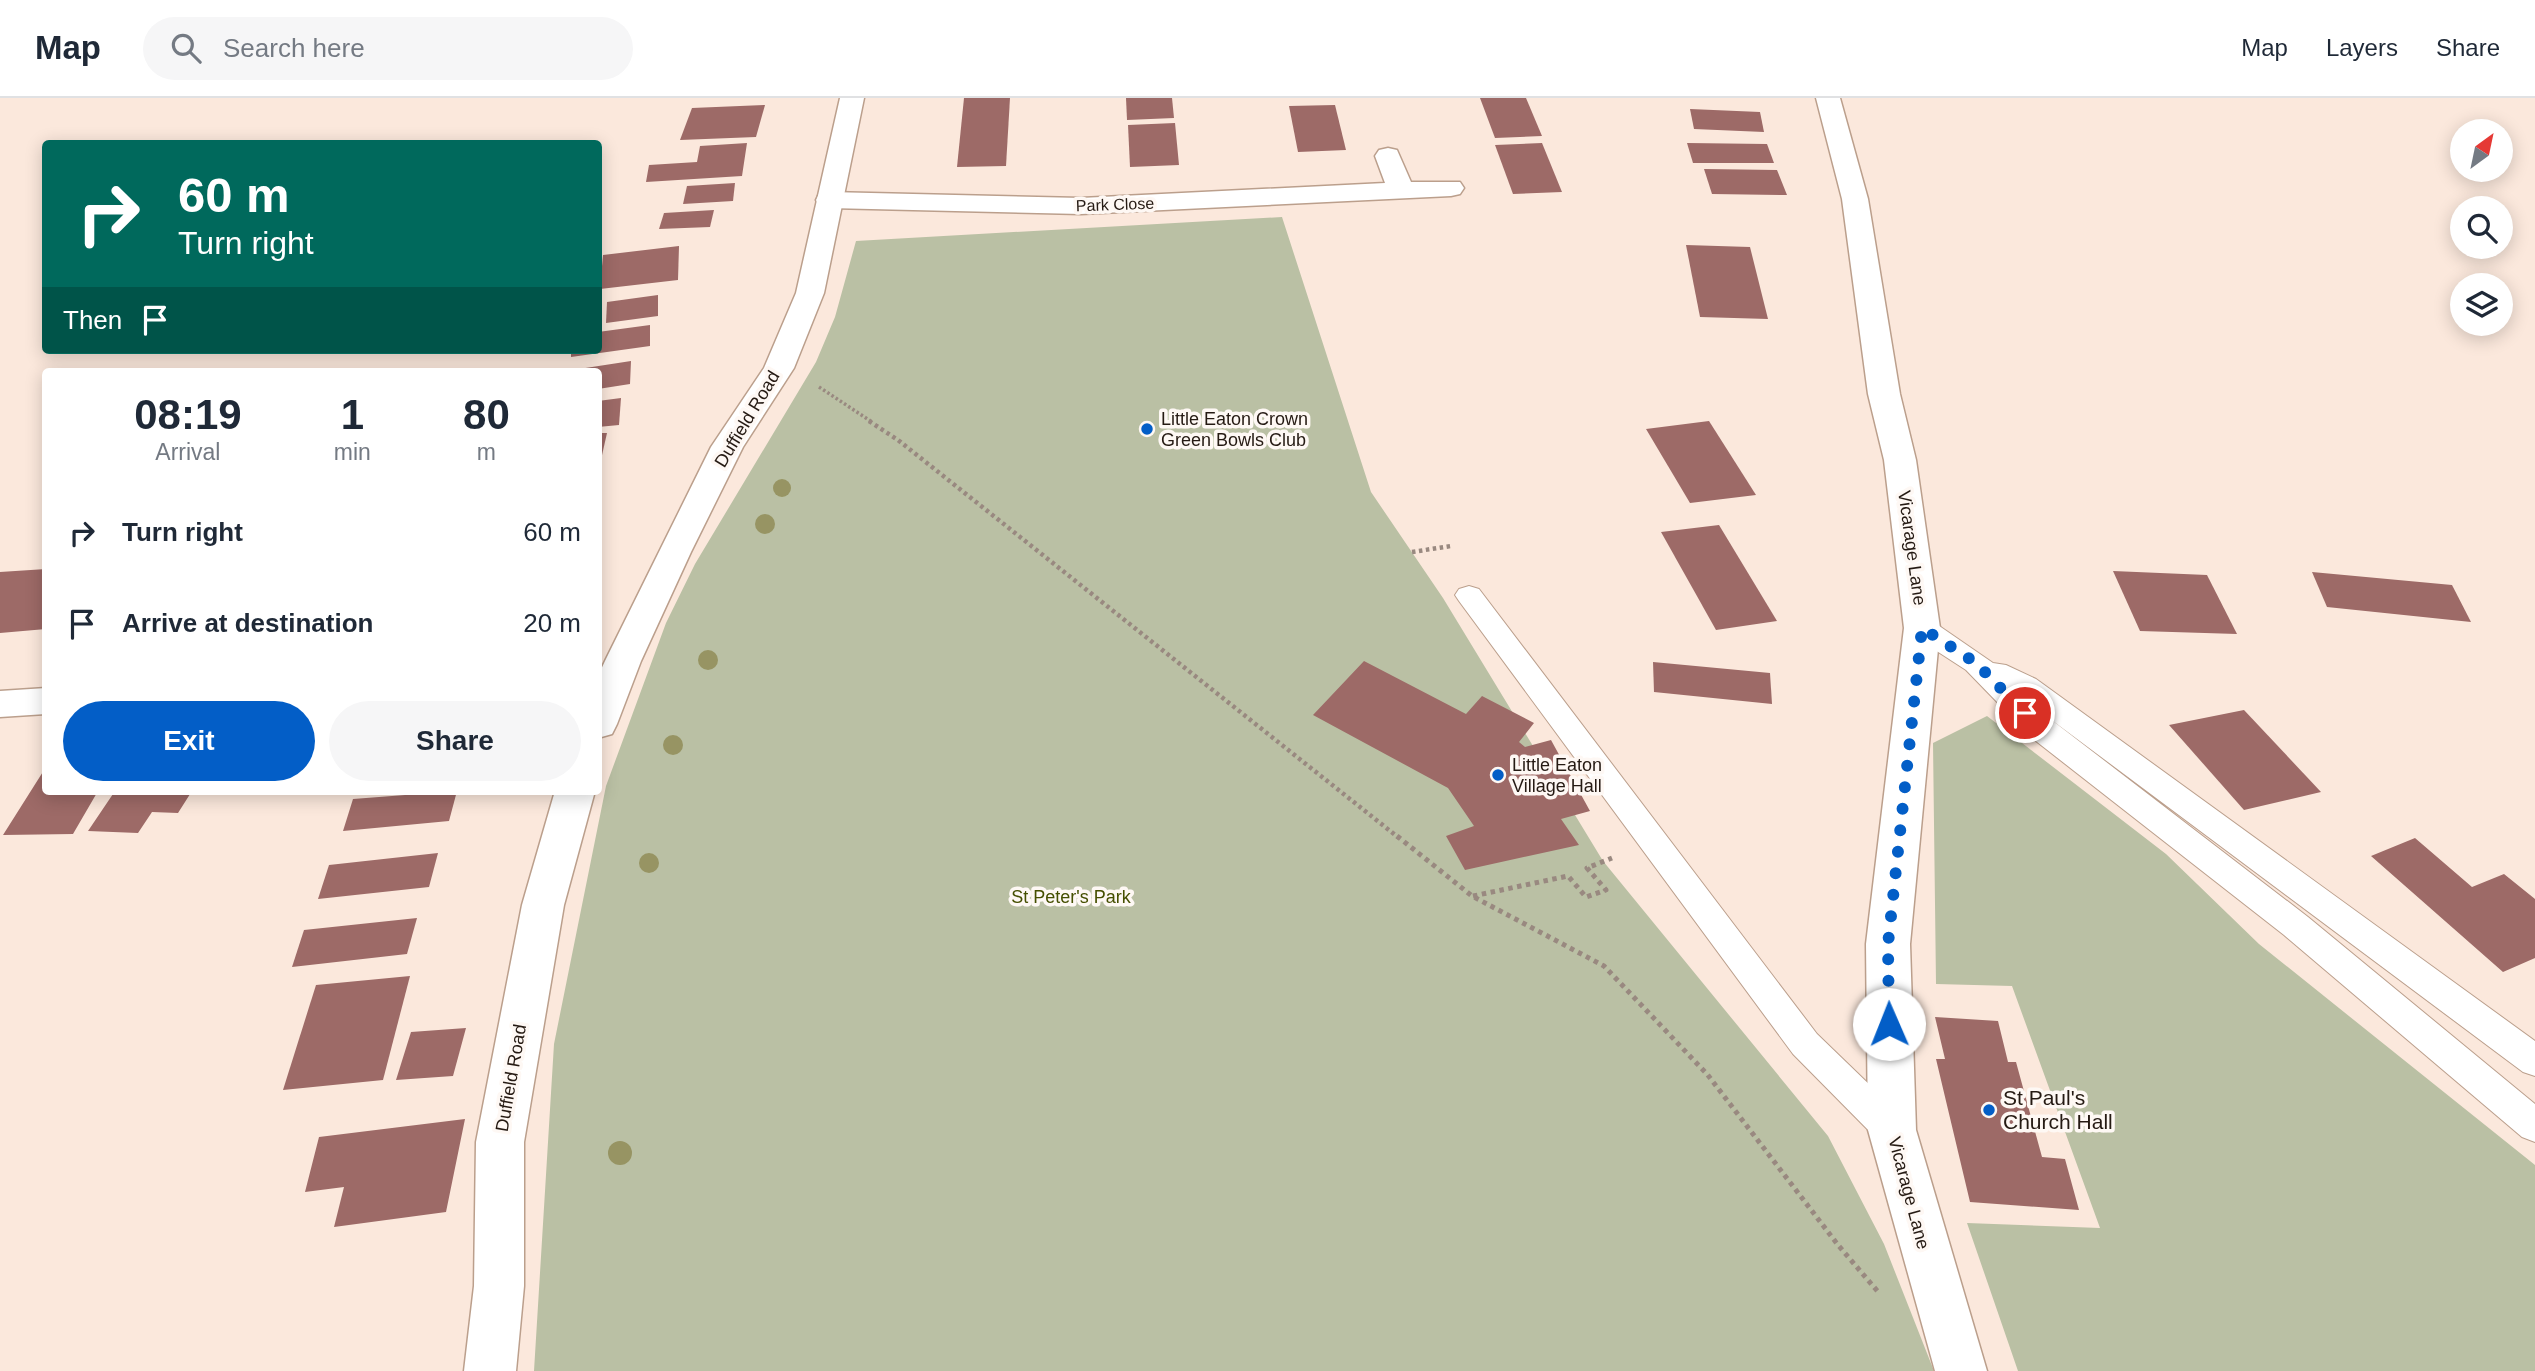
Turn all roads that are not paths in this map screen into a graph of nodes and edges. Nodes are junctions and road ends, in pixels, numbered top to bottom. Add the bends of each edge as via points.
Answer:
1 (852, 98) edge
2 (1828, 98) edge
3 (1388, 156) dead end
4 (1451, 188) dead end
5 (1401, 191) junction
6 (829, 200) junction
7 (1469, 595) dead end
8 (1922, 628) junction
9 (611, 662) edge
10 (1976, 663) junction
11 (42, 701) edge
12 (0, 704) edge
13 (602, 705) edge
14 (574, 795) edge
15 (2535, 1061) edge
16 (2535, 1126) edge
17 (1892, 1130) junction
18 (490, 1371) edge
19 (1961, 1371) edge

1 - 6 street, Duffield Road
2 - 8 street, Vicarage Lane via 1855,199 1884,394 1900,460
3 - 5 street
4 - 5 street, Park Close
5 - 6 street, Park Close via 1081,206
6 - 9 street, Duffield Road via 810,293 779,368 727,447
7 - 17 lane via 1805,1044
8 - 10 lane
8 - 17 street, Vicarage Lane via 1888,944
9 - 13 street, Duffield Road
10 - 15 lane via 2026,686
10 - 16 lane via 2042,730 2296,926
11 - 12 street
14 - 18 street, Duffield Road via 543,905 500,1142 499,1286
17 - 19 street, Vicarage Lane

